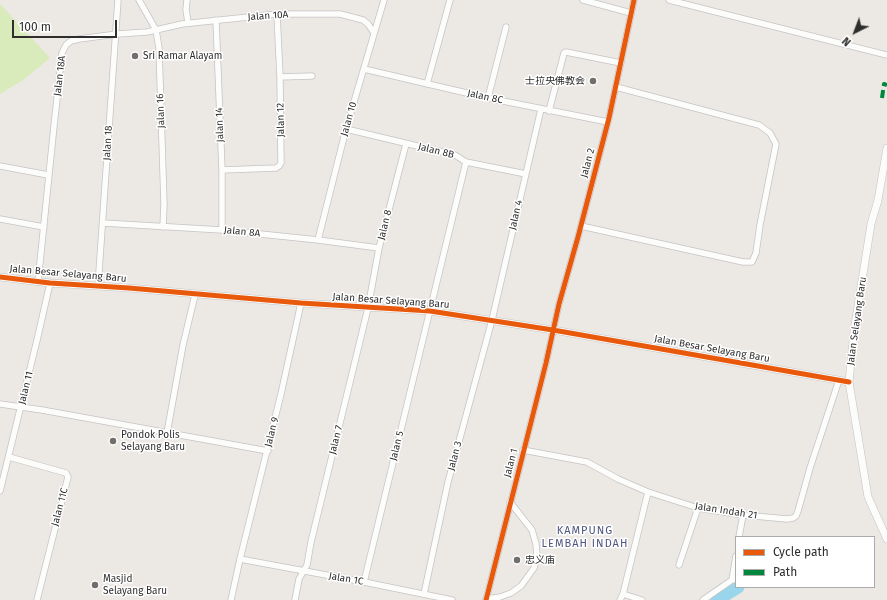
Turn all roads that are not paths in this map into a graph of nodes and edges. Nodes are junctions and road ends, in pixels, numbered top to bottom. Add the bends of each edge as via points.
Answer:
1 (118, 0) edge
2 (139, 0) edge
3 (187, 0) edge
4 (384, 0) edge
5 (450, 0) edge
6 (583, 0) edge
7 (634, 0) edge
8 (669, 0) edge
9 (631, 13) junction
10 (277, 14) junction
11 (216, 20) junction
12 (188, 23) junction
13 (506, 27) dead end
14 (156, 30) junction
15 (374, 33) junction
16 (117, 34) junction
17 (887, 55) edge
18 (621, 63) junction
19 (364, 69) junction
20 (312, 76) dead end
21 (280, 77) junction
22 (427, 84) junction
23 (616, 87) junction
24 (488, 98) junction
25 (541, 109) junction
26 (549, 111) junction
27 (608, 122) junction
28 (346, 129) junction
29 (406, 144) junction
30 (887, 148) edge
31 (466, 162) junction
32 (0, 166) edge
33 (222, 170) junction
34 (526, 174) junction
35 (48, 175) junction
36 (0, 219) edge
37 (104, 223) junction
38 (44, 226) junction
39 (581, 226) junction
40 (163, 227) junction
41 (222, 230) junction
42 (318, 240) junction
43 (379, 248) junction
44 (0, 277) edge
45 (38, 282) junction
46 (50, 283) junction
47 (98, 286) junction
48 (195, 295) junction
49 (301, 303) junction
50 (368, 308) junction
51 (430, 311) junction
52 (492, 320) junction
53 (553, 330) junction
54 (839, 380) junction
55 (849, 382) junction
56 (0, 404) edge
57 (21, 406) junction
58 (167, 433) junction
59 (523, 450) junction
60 (268, 451) junction
61 (9, 457) junction
62 (0, 491) edge
63 (648, 492) junction
64 (510, 502) junction
65 (698, 508) junction
66 (743, 515) junction
67 (739, 536) edge
68 (887, 539) edge
69 (240, 559) junction
70 (679, 565) dead end
71 (735, 568) edge
72 (303, 572) junction
73 (734, 579) edge
74 (364, 582) junction
75 (424, 594) junction
76 (623, 594) junction
77 (486, 599) edge
78 (706, 599) edge
79 (37, 600) edge
80 (231, 600) edge
81 (295, 600) edge
82 (452, 600) edge
83 (620, 600) edge
84 (642, 600) edge

1 - 16 street, Jalan 18
2 - 14 street, Jalan 16
3 - 12 street
4 - 15 street, Jalan 10
5 - 22 street
6 - 9 street
7 - 9 street, Jalan 2
8 - 17 street
9 - 18 street, Jalan 2
10 - 11 street, Jalan 10A
10 - 15 street, Jalan 10A via 340,14 363,20
10 - 21 street, Jalan 12
11 - 12 street, Jalan 10A
11 - 33 street, Jalan 14
12 - 14 street, Jalan 10A
13 - 24 street
14 - 16 street, Jalan 18A
14 - 40 street, Jalan 16 via 159,56
15 - 19 street, Jalan 10
16 - 35 street, Jalan 18A via 71,41 62,53
16 - 37 street, Jalan 18
18 - 23 street, Jalan 2
18 - 26 street via 564,53
19 - 22 street, Jalan 8C
19 - 28 street, Jalan 10
20 - 21 street
21 - 33 street, Jalan 12 via 280,166
22 - 24 street, Jalan 8C
23 - 27 street, Jalan 2
23 - 39 street via 759,125 770,133 776,144 756,253 752,262 743,262
24 - 25 street, Jalan 8C
25 - 26 street, Jalan 8C
25 - 34 street, Jalan 4
26 - 27 street, Jalan 8C
27 - 39 street, Jalan 2
28 - 29 street, Jalan 8B
28 - 42 street, Jalan 10
29 - 31 street, Jalan 8B via 455,155
29 - 43 street, Jalan 8
30 - 55 street, Jalan Selayang Baru via 870,231
31 - 34 street, Jalan 8B
31 - 51 street, Jalan 5
32 - 35 street
33 - 41 street, Jalan 14
34 - 52 street, Jalan 4
35 - 38 street, Jalan 18A
36 - 38 street
37 - 40 street, Jalan 8A
37 - 47 street, Jalan 18
38 - 45 street, Jalan 18A
39 - 53 street, Jalan 2
40 - 41 street, Jalan 8A
41 - 42 street, Jalan 8A
42 - 43 street, Jalan 8A
43 - 50 street, Jalan 8
44 - 45 street, Jalan Besar Selayang Baru
45 - 46 street, Jalan Besar Selayang Baru
46 - 47 street, Jalan Besar Selayang Baru
46 - 57 street, Jalan 11
47 - 48 street, Jalan Besar Selayang Baru
48 - 49 street, Jalan Besar Selayang Baru
48 - 58 street
49 - 50 street, Jalan Besar Selayang Baru
49 - 60 street, Jalan 9
50 - 51 street, Jalan Besar Selayang Baru
50 - 72 street, Jalan 7 via 307,565
51 - 52 street, Jalan Besar Selayang Baru
51 - 74 street, Jalan 5
52 - 53 street, Jalan Besar Selayang Baru
52 - 75 street, Jalan 3 via 448,482
53 - 54 street, Jalan Besar Selayang Baru
53 - 59 street, Jalan 1
54 - 55 street, Jalan Besar Selayang Baru
54 - 66 street, Jalan Indah 21 via 796,516 787,520
55 - 68 street, Jalan Selayang Baru via 868,497
56 - 57 street
57 - 58 street
57 - 61 street, Jalan 11
58 - 60 street
59 - 63 street, Jalan Indah 21 via 587,462
59 - 64 street, Jalan 1
60 - 69 street, Jalan 9
61 - 62 street, Jalan 11
61 - 79 street, Jalan 11C via 66,472 68,477
63 - 65 street, Jalan Indah 21
63 - 76 street
64 - 77 street, Jalan 1
64 - 77 street via 532,530 537,556 534,568 521,586 505,595
65 - 66 street, Jalan Indah 21
65 - 70 street
66 - 67 street
69 - 72 street, Jalan 1C
69 - 80 street, Jalan 9
71 - 73 street
72 - 74 street, Jalan 1C
72 - 81 street, Jalan 7
73 - 78 street
74 - 75 street, Jalan 1C
75 - 82 street, Jalan 1C
76 - 83 street
76 - 84 street

